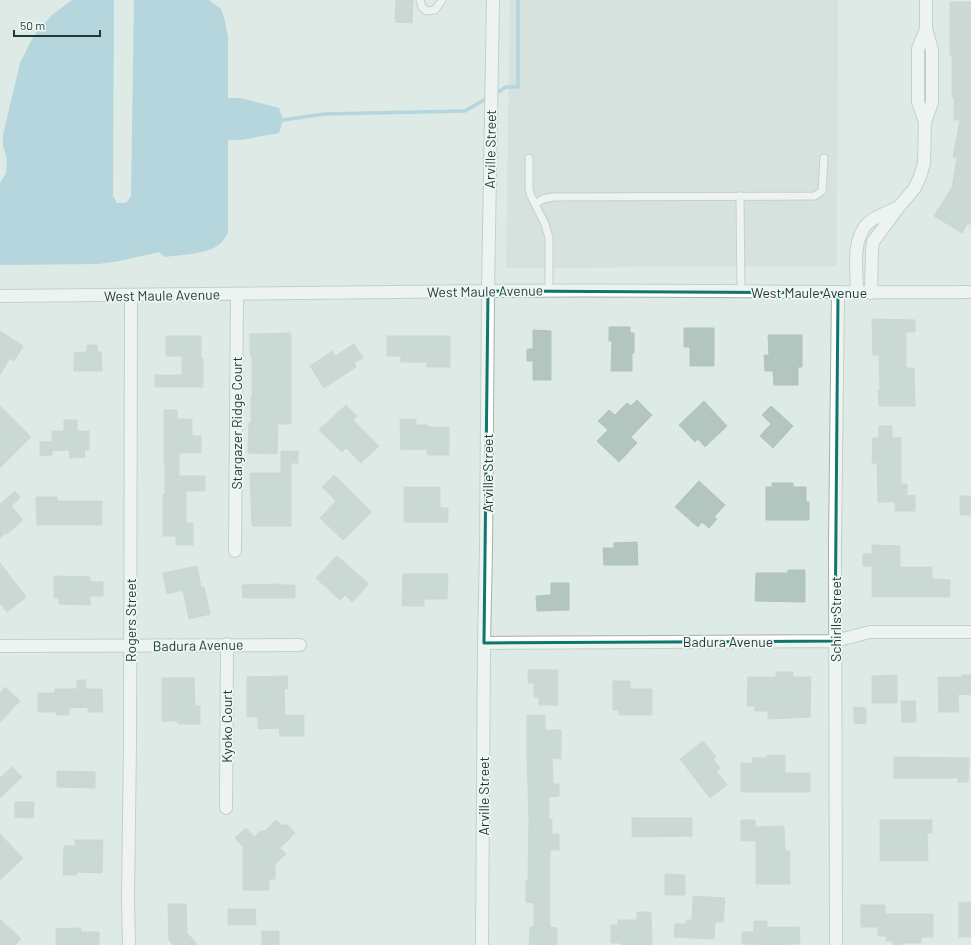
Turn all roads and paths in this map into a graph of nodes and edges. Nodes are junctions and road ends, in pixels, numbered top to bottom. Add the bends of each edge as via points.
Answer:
1 (420, 0) edge
2 (442, 0) edge
3 (492, 0) edge
4 (926, 0) edge
5 (529, 158) dead end
6 (824, 158) dead end
7 (740, 196) junction
8 (535, 204) junction
9 (898, 208) junction
10 (859, 237) junction
11 (873, 242) junction
12 (549, 290) junction
13 (488, 291) junction
14 (740, 292) junction
15 (971, 292) edge
16 (838, 293) junction
17 (857, 293) junction
18 (871, 293) junction
19 (237, 294) junction
20 (0, 296) edge
21 (131, 296) junction
22 (235, 551) dead end
23 (971, 632) edge
24 (835, 641) junction
25 (484, 643) junction
26 (227, 644) junction
27 (300, 644) dead end
28 (0, 646) edge
29 (130, 646) junction
30 (226, 808) dead end
31 (129, 945) edge
32 (482, 945) edge
33 (836, 945) edge

1 - 2 lane via 426,10 435,10
3 - 13 street, Arville Street
4 - 9 street via 926,29 918,46 918,102 925,122 925,156 923,170 914,189
5 - 8 lane via 529,189
6 - 7 lane via 822,191 818,195
7 - 8 lane via 548,198
7 - 14 lane
8 - 12 lane via 549,238
9 - 10 street via 873,219 864,227
9 - 11 street
10 - 11 lane
10 - 17 street
11 - 18 street
12 - 13 street, West Maule Avenue
12 - 14 street, West Maule Avenue
13 - 19 street, West Maule Avenue
13 - 25 street, Arville Street
14 - 16 street, West Maule Avenue
15 - 18 street, West Maule Avenue
16 - 17 street, West Maule Avenue
16 - 24 street, Schirlls Street
17 - 18 street, West Maule Avenue
19 - 21 street, West Maule Avenue
19 - 22 street, Stargazer Ridge Court
20 - 21 street, West Maule Avenue
21 - 29 street, Rogers Street
23 - 24 street, Badura Avenue via 870,632
24 - 25 street, Badura Avenue
24 - 33 street, Schirlls Street
25 - 32 street, Arville Street
26 - 27 street, Badura Avenue
26 - 29 street, Badura Avenue
26 - 30 street, Kyoko Court
28 - 29 street, Badura Avenue
29 - 31 street, Rogers Street

